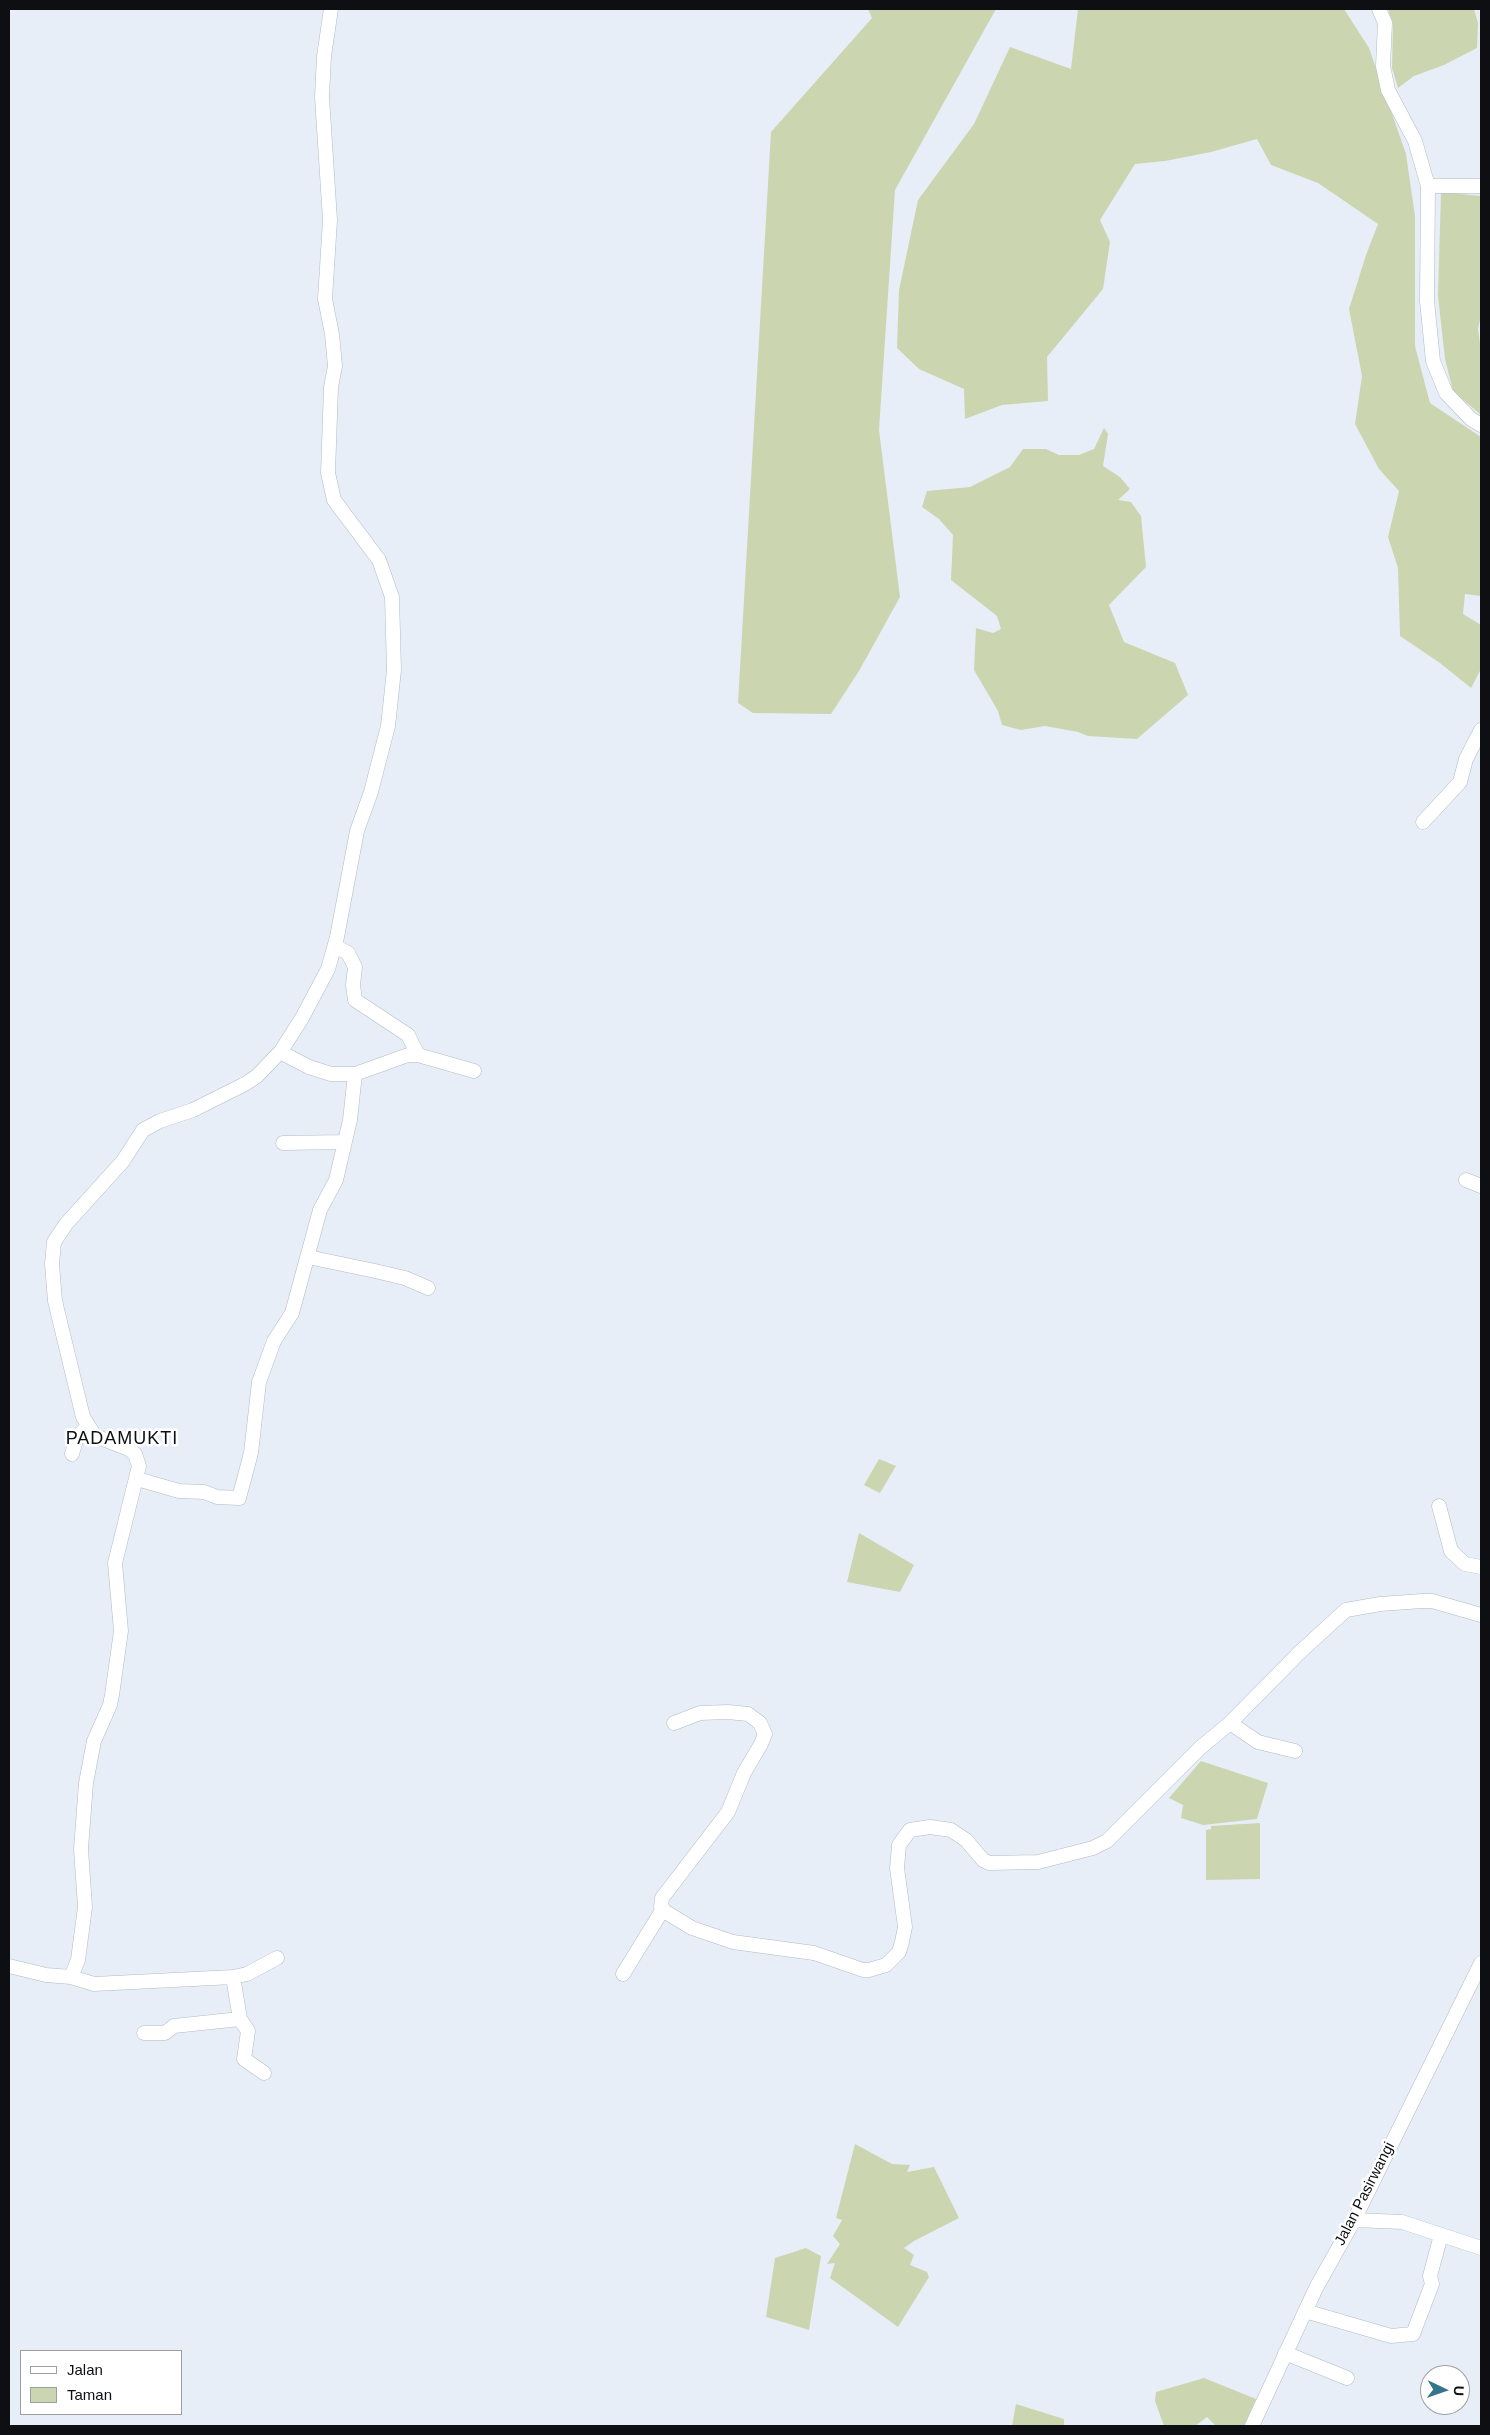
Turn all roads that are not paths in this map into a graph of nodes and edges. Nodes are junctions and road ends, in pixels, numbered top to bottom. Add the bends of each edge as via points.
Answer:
1 (331, 9) edge
2 (1379, 9) edge
3 (1428, 186) junction
4 (1481, 186) edge
5 (1481, 425) edge
6 (1481, 730) edge
7 (1423, 822) dead end
8 (334, 946) junction
9 (280, 1052) junction
10 (418, 1055) junction
11 (474, 1071) dead end
12 (355, 1074) junction
13 (345, 1142) junction
14 (283, 1143) dead end
15 (1466, 1180) dead end
16 (1481, 1186) edge
17 (308, 1257) junction
18 (428, 1288) dead end
19 (88, 1426) junction
20 (72, 1454) dead end
21 (137, 1479) junction
22 (1439, 1506) dead end
23 (1481, 1567) edge
24 (1481, 1615) edge
25 (674, 1723) dead end
26 (1230, 1723) junction
27 (1295, 1751) dead end
28 (663, 1910) junction
29 (277, 1958) dead end
30 (1481, 1963) edge
31 (9, 1966) edge
32 (623, 1974) dead end
33 (71, 1977) junction
34 (233, 1977) junction
35 (240, 2019) junction
36 (144, 2033) dead end
37 (264, 2073) dead end
38 (1354, 2220) junction
39 (1441, 2235) junction
40 (1481, 2248) edge
41 (1305, 2310) junction
42 (1285, 2353) junction
43 (1347, 2378) dead end
44 (1252, 2426) edge

1 - 8 street via 322,97 330,220 325,299 335,366 331,387 328,473 334,500 379,560 386,578 392,596 394,661 388,726 357,831
2 - 3 street via 1385,23 1383,66 1388,90 1415,142
3 - 4 street
3 - 5 street via 1427,301 1433,361 1446,393
6 - 7 street via 1466,759 1460,782
8 - 9 street via 328,969
8 - 10 street via 348,953 355,967 355,1000 408,1034
9 - 12 street via 331,1074
9 - 19 street via 245,1084 143,1130 118,1168 66,1224 54,1242 55,1301 83,1418
10 - 11 street
10 - 12 street via 408,1055
12 - 13 street
13 - 14 street
13 - 17 street via 336,1180 320,1210
15 - 16 street
17 - 18 street via 405,1278
17 - 21 street via 292,1313 274,1341 259,1382 251,1453 239,1498 179,1491
19 - 20 street via 78,1438
19 - 21 street via 95,1436 122,1445 135,1454 139,1466
21 - 33 street via 115,1563 121,1631 112,1695 94,1741 86,1783 81,1849 84,1927
22 - 23 street via 1451,1551 1465,1564
24 - 26 street via 1422,1600 1346,1610
25 - 28 street via 700,1713 748,1714 760,1723 764,1734 728,1812 664,1894
26 - 27 street via 1258,1742
26 - 28 street via 1200,1748 1106,1841 1093,1848 1038,1862 989,1863 951,1830 930,1827 910,1830 899,1845 896,1868 905,1927 902,1942 899,1952 881,1967 863,1970 814,1953 733,1942 692,1928
28 - 32 street
29 - 34 street via 247,1974
30 - 38 street, Jalan Pasirwangi
31 - 33 street
33 - 34 street via 97,1984
34 - 35 street
35 - 36 street via 174,2026 165,2033
35 - 37 street via 248,2031 244,2060
38 - 39 street via 1402,2222
38 - 41 street, Jalan Pasirwangi
39 - 40 street
39 - 41 street via 1430,2276 1432,2284 1413,2334 1391,2336
41 - 42 street, Jalan Pasirwangi
42 - 43 street
42 - 44 street, Jalan Pasirwangi

